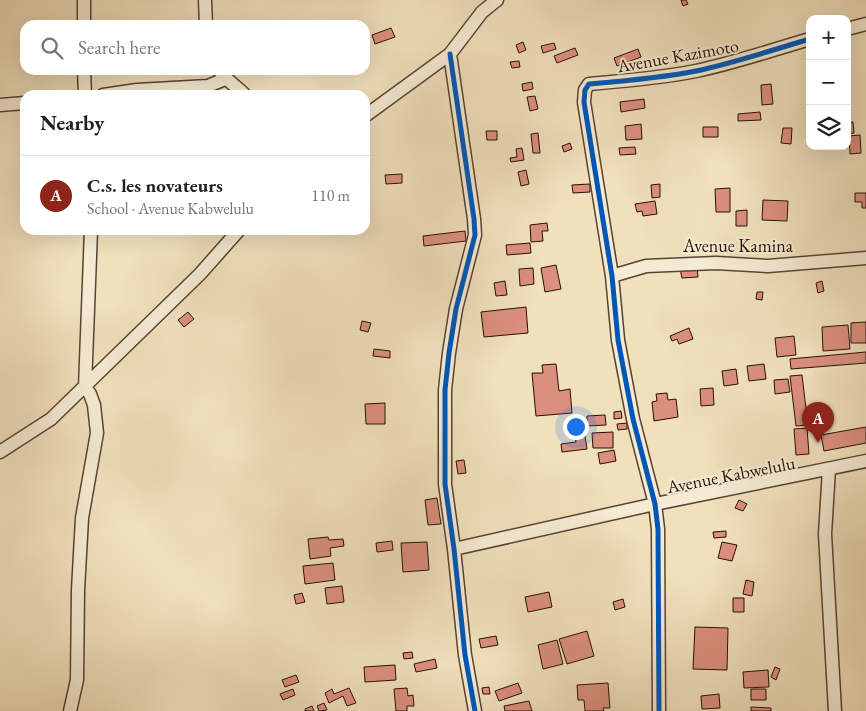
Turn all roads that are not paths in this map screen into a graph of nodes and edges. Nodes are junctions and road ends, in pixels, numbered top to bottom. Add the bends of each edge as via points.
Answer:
1 (84, 0) edge
2 (205, 0) edge
3 (497, 0) edge
4 (482, 6) edge
5 (84, 20) edge
6 (206, 20) edge
7 (866, 24) edge
8 (851, 28) edge
9 (806, 40) edge
10 (450, 54) junction
11 (84, 75) edge
12 (221, 75) edge
13 (223, 75) edge
14 (85, 90) edge
15 (137, 90) edge
16 (240, 90) edge
17 (20, 103) edge
18 (0, 105) edge
19 (370, 112) edge
20 (91, 235) edge
21 (235, 235) edge
22 (866, 258) edge
23 (612, 276) junction
24 (85, 387) junction
25 (0, 452) edge
26 (866, 461) edge
27 (829, 469) junction
28 (655, 504) junction
29 (454, 549) junction
30 (70, 711) edge
31 (475, 711) edge
32 (659, 711) edge
33 (835, 711) edge

1 - 5 street
2 - 6 street
3 - 4 street
4 - 10 street
7 - 8 street
9 - 23 street, Avenue Kazimoto via 695,71 589,84 584,102
10 - 19 street
10 - 29 street via 475,235 456,309 446,390 445,484
11 - 14 street
12 - 15 street via 208,86
13 - 16 street
17 - 18 street
20 - 24 street
21 - 24 street
22 - 23 street, Avenue Kamina via 768,266 716,263 646,266
23 - 28 street via 618,340 633,419
24 - 25 street via 51,419
24 - 30 street via 94,404 97,433 82,518 77,680
26 - 27 street, Avenue Kabwelulu
27 - 28 street, Avenue Kabwelulu
27 - 33 street via 825,534
28 - 29 street, Avenue Kabwelulu
28 - 32 street via 658,529
29 - 31 street via 465,655

